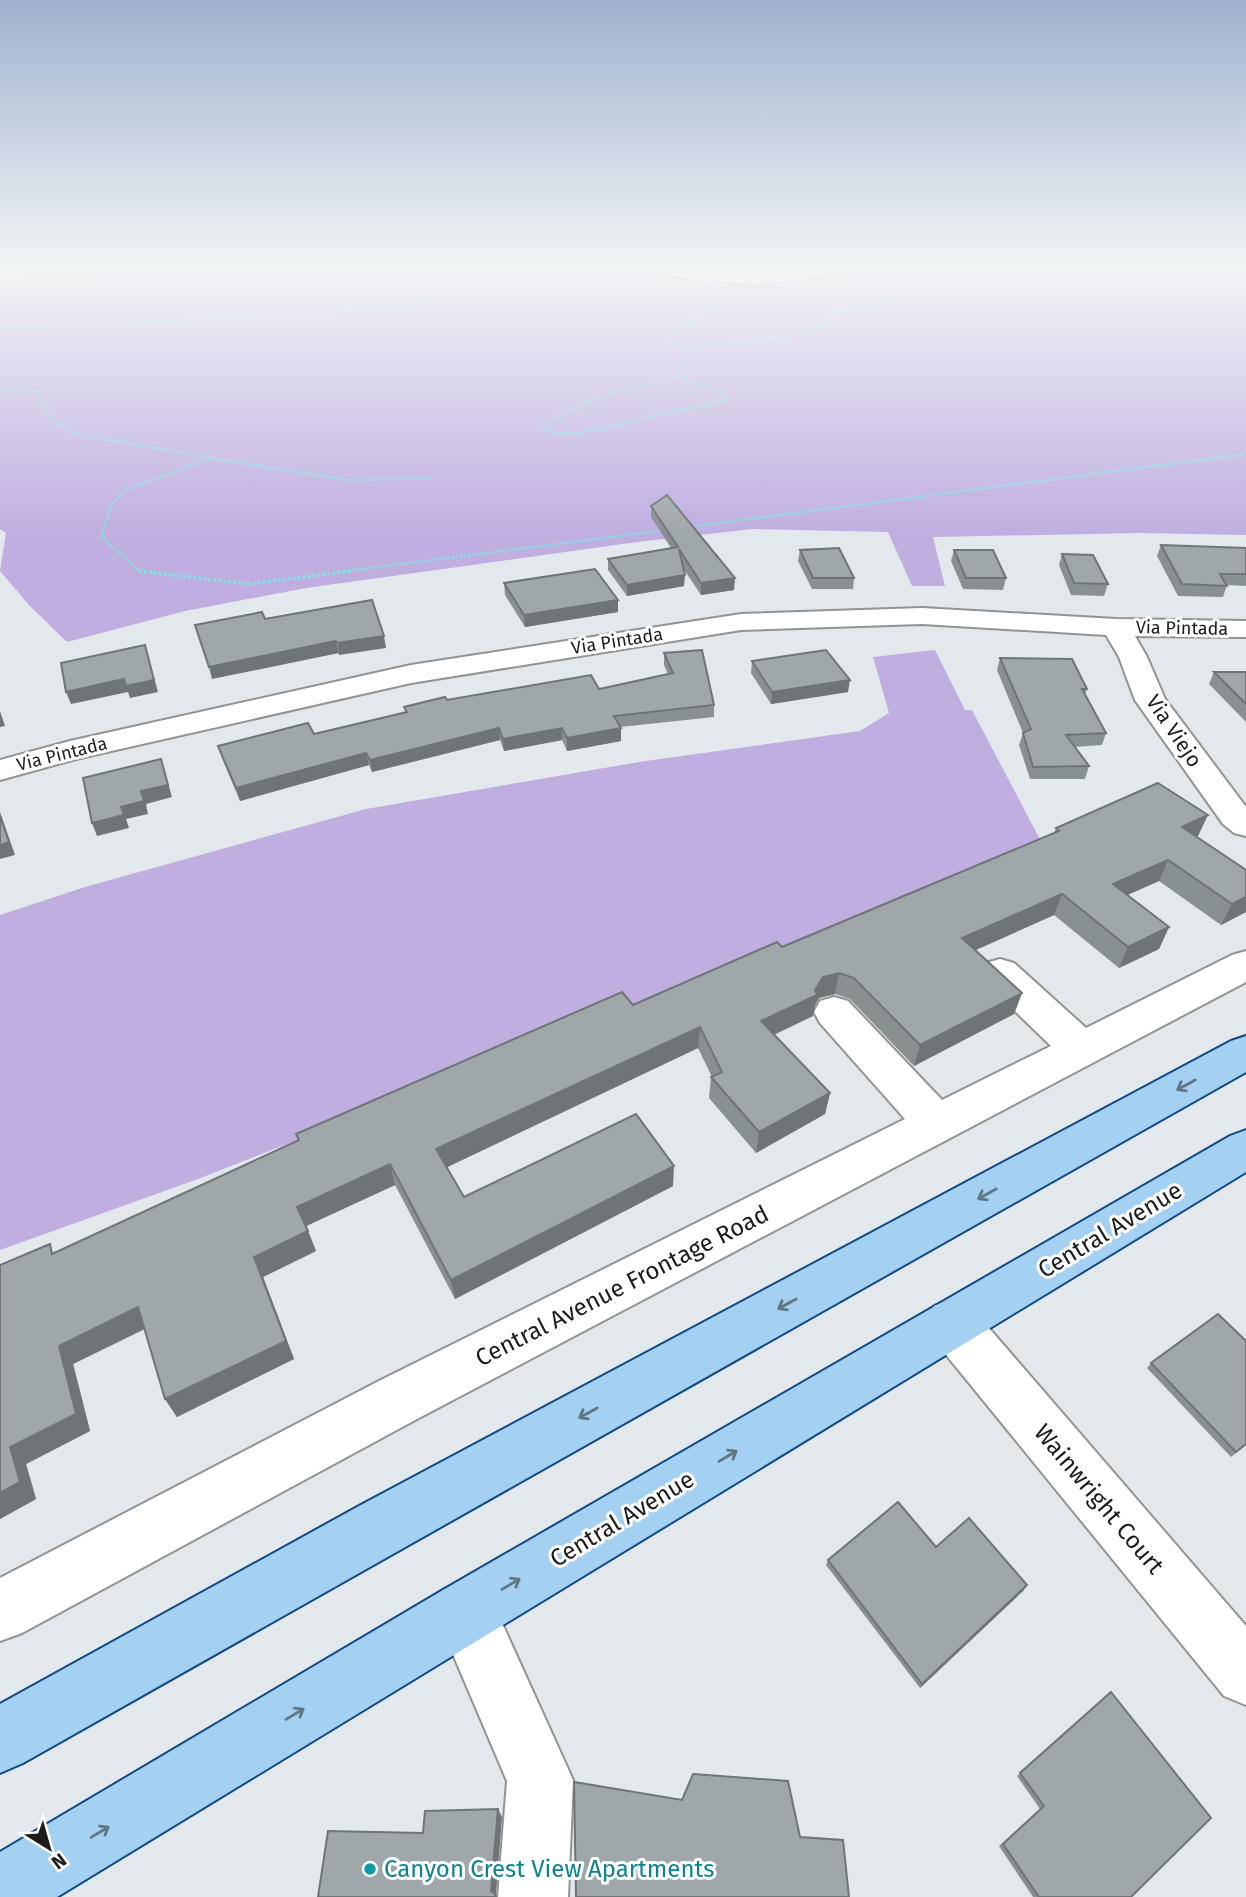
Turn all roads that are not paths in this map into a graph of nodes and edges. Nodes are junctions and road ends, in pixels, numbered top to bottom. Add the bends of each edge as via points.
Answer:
1 (1116, 627) junction
2 (1246, 629) edge
3 (0, 769) edge
4 (1246, 825) edge
5 (1246, 965) edge
6 (1000, 974) edge
7 (834, 1012) dead end
8 (1082, 1050) junction
9 (1246, 1052) edge
10 (937, 1124) junction
11 (1246, 1149) edge
12 (952, 1323) junction
13 (0, 1611) edge
14 (465, 1612) junction
15 (1246, 1674) edge
16 (0, 1740) edge
17 (0, 1892) edge
18 (533, 1897) edge

1 - 2 street, Via Pintada
1 - 3 street, Via Pintada via 922,616 741,622 411,674
1 - 4 street, Via Viejo via 1150,700
5 - 8 street, Central Avenue Frontage Road
6 - 8 street
7 - 10 street
8 - 10 street, Central Avenue Frontage Road
9 -> 16 main road
10 - 13 street, Central Avenue Frontage Road via 398,1400
11 - 12 main road, Central Avenue
14 -> 12 main road, Central Avenue
12 - 15 street, Wainwright Court
17 -> 14 main road, Central Avenue
14 - 18 street via 540,1780

